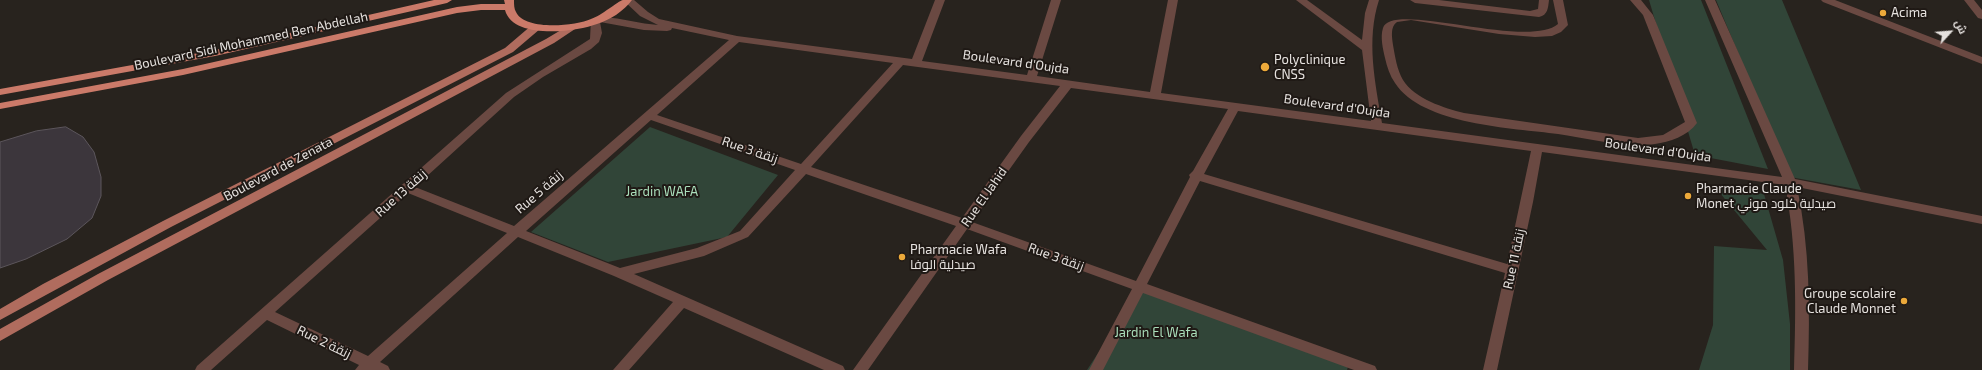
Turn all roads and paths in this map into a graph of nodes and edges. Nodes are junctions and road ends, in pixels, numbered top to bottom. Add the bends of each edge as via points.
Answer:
1 (447, 0) edge
2 (627, 0) edge
3 (940, 0) edge
4 (1056, 0) edge
5 (1173, 0) edge
6 (1301, 0) edge
7 (1374, 0) edge
8 (1418, 0) edge
9 (1544, 0) edge
10 (1558, 0) edge
11 (1635, 0) edge
12 (1710, 0) edge
13 (1826, 0) edge
14 (1969, 0) edge
15 (508, 4) edge
16 (1982, 16) edge
17 (598, 20) junction
18 (536, 27) junction
19 (570, 28) junction
20 (686, 29) junction
21 (737, 39) junction
22 (1368, 50) junction
23 (902, 60) junction
24 (916, 62) junction
25 (1982, 62) edge
26 (1031, 78) junction
27 (1068, 84) junction
28 (0, 92) edge
29 (1155, 94) junction
30 (0, 106) edge
31 (1235, 106) junction
32 (650, 116) junction
33 (1377, 125) junction
34 (1537, 147) junction
35 (805, 168) junction
36 (1196, 175) junction
37 (1790, 182) junction
38 (407, 188) junction
39 (1982, 220) edge
40 (965, 224) junction
41 (517, 231) junction
42 (1512, 270) junction
43 (619, 273) junction
44 (1141, 287) junction
45 (683, 300) junction
46 (266, 314) junction
47 (0, 315) edge
48 (0, 336) edge
49 (1348, 366) edge
50 (366, 367) edge
51 (202, 370) edge
52 (383, 370) edge
53 (620, 370) edge
54 (838, 370) edge
55 (860, 370) edge
56 (1096, 370) edge
57 (1370, 370) edge
58 (1490, 370) edge
59 (1801, 370) edge

1 - 28 highway, Boulevard Sidi Mohammed Ben Abdellah via 215,53
2 - 17 highway
2 - 20 street, Boulevard d'Oujda via 649,18
3 - 24 street
4 - 26 street
5 - 29 street
6 - 22 street
7 - 22 street via 1368,11
8 - 9 street via 1530,14 1539,14 1543,10
10 - 11 street via 1563,25 1548,34 1499,31 1411,17 1393,20 1386,30 1394,74 1409,92 1430,106 1472,119 1638,142 1671,138 1691,123 1648,16
12 - 37 street
13 - 25 street
14 - 16 street
15 - 18 highway via 512,16
15 - 30 highway, Boulevard Sidi Mohammed Ben Abdellah via 457,10 183,72
17 - 19 highway
17 - 20 street, Boulevard d'Oujda via 644,27
17 - 38 street, Rue 13 زنقة via 595,40 510,95
18 - 19 highway
18 - 47 main road, Boulevard de Zenata via 508,50 48,286
19 - 48 main road, Boulevard de Zenata via 103,277
20 - 21 street, Boulevard d'Oujda
21 - 23 street, Boulevard d'Oujda
21 - 32 street, Rue 5 زنقة
22 - 33 street
23 - 24 street, Boulevard d'Oujda
23 - 35 street
24 - 26 street, Boulevard d'Oujda
26 - 27 street, Boulevard d'Oujda
27 - 29 street, Boulevard d'Oujda
27 - 40 street, Rue El Jahid via 1025,139
29 - 31 street, Boulevard d'Oujda
31 - 33 street, Boulevard d'Oujda
31 - 36 street
32 - 35 street, Rue 3 زنقة
32 - 41 street, Rue 5 زنقة
33 - 34 street, Boulevard d'Oujda
34 - 37 street, Boulevard d'Oujda
34 - 42 street, Rue 11 زنقة
35 - 40 street, Rue 3 زنقة
35 - 43 street via 744,234 733,240
36 - 42 street
36 - 44 street
37 - 39 street, Boulevard d'Oujda
37 - 59 street via 1795,203 1804,301
38 - 41 street
38 - 46 street, Rue 13 زنقة
40 - 44 street, Rue 3 زنقة
40 - 55 street, Rue El Jahid
41 - 43 street
41 - 50 street, Rue 5 زنقة
42 - 58 street, Rue 11 زنقة
43 - 45 street
44 - 49 street, Rue 3 زنقة
44 - 56 street
45 - 53 street
45 - 54 street
46 - 50 street, Rue 2 زنقة
46 - 51 street, Rue 13 زنقة
49 - 57 street, Rue 3 زنقة
50 - 52 street, Rue 2 زنقة

